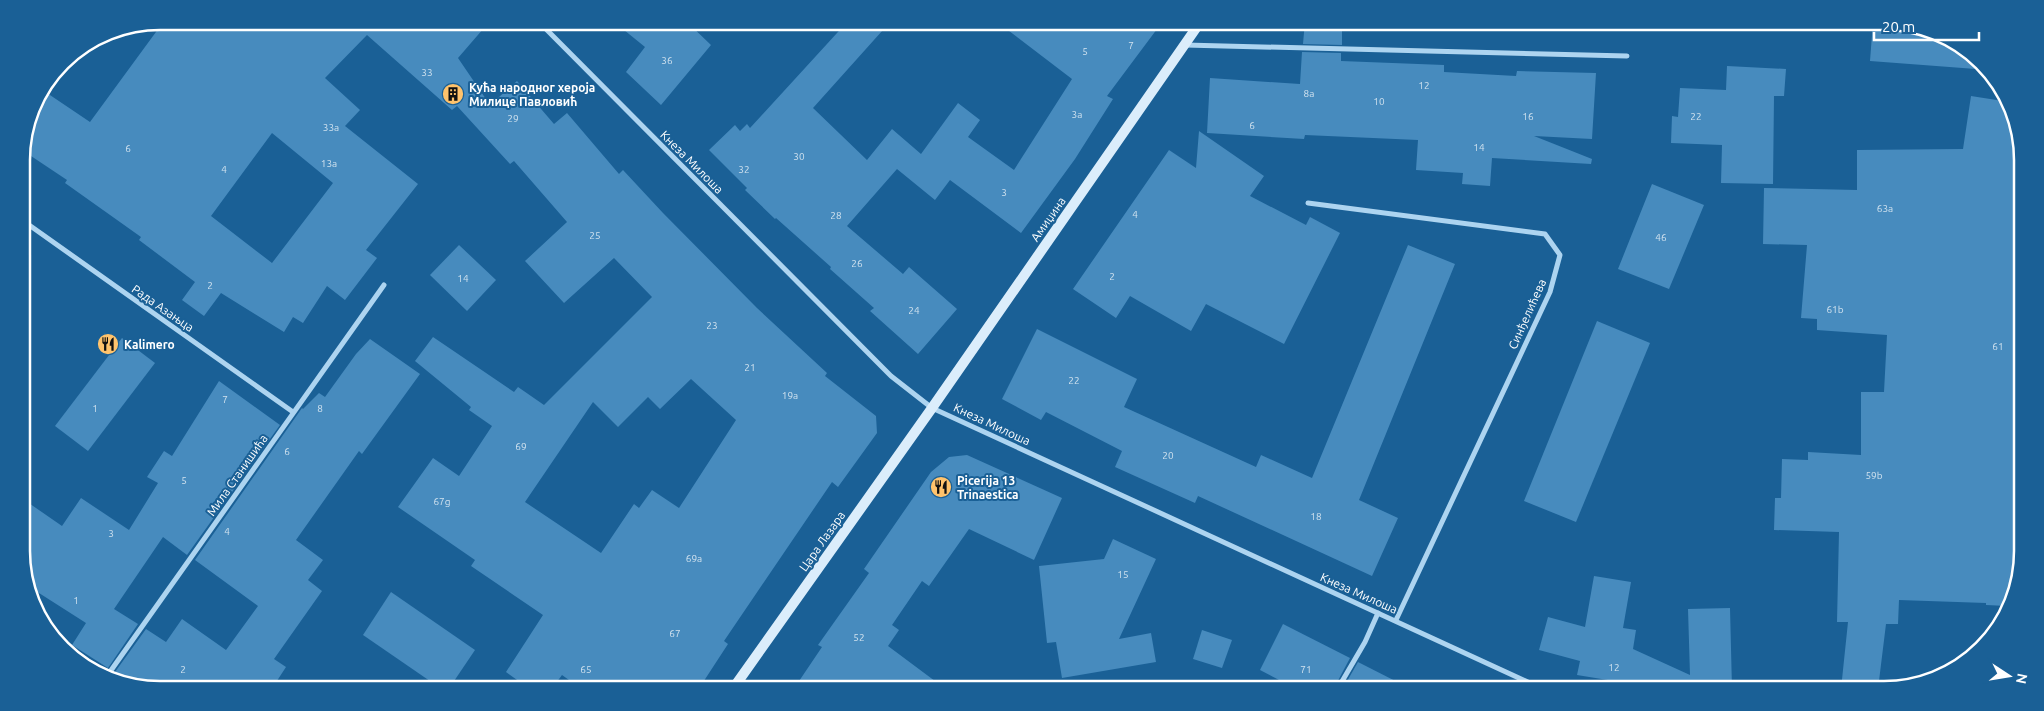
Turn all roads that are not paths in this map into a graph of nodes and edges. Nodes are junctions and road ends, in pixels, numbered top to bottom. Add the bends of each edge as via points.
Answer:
1 (547, 30) edge
2 (1195, 30) edge
3 (1185, 44) junction
4 (1627, 56) dead end
5 (1308, 203) dead end
6 (30, 226) edge
7 (384, 285) dead end
8 (932, 408) junction
9 (293, 412) junction
10 (1378, 613) junction
11 (1396, 620) junction
12 (110, 671) edge
13 (738, 681) edge
14 (1342, 681) edge
15 (1525, 681) edge

1 - 8 street, Кнеза Милоша via 891,376
2 - 3 street, Амиџина
3 - 4 street
3 - 8 street, Амиџина
5 - 11 street, Синђелићева via 1545,234 1560,254 1550,292
6 - 9 street, Рада Азањца
7 - 9 street, Мила Станишића
8 - 10 street, Кнеза Милоша
8 - 13 street, Цара Лазара
9 - 12 street, Мила Станишића
10 - 11 street, Кнеза Милоша
10 - 14 street
11 - 15 street, Кнеза Милоша

